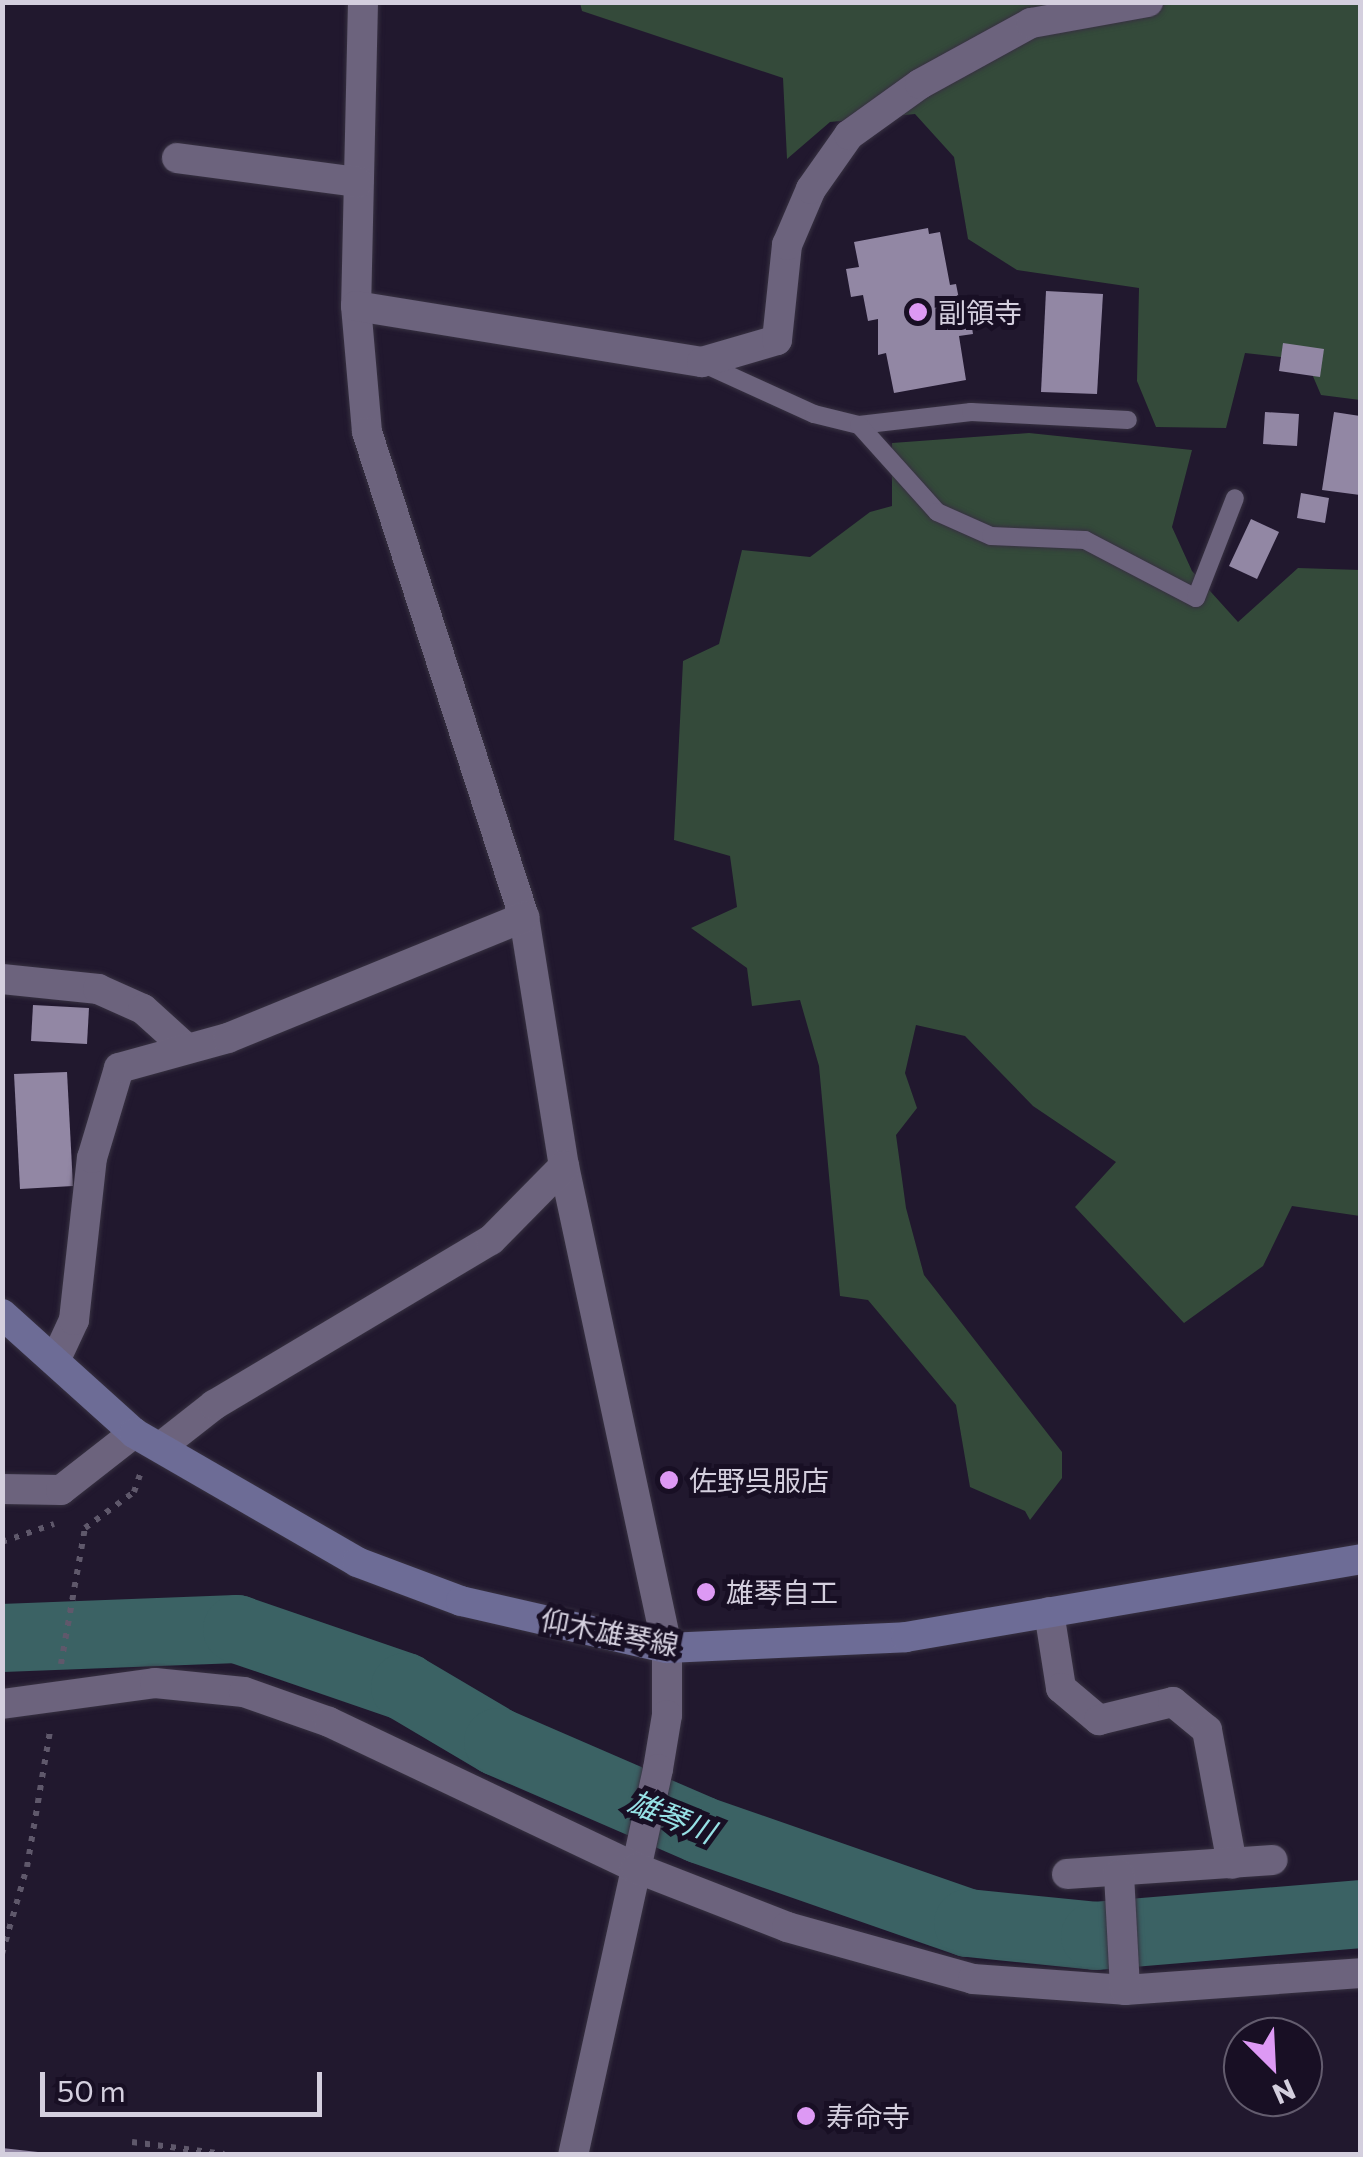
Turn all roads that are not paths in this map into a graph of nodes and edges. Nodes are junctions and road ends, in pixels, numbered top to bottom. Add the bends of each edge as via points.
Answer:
1 (363, 2) edge
2 (1148, 2) edge
3 (177, 158) dead end
4 (358, 182) junction
5 (356, 306) junction
6 (702, 362) junction
7 (1128, 420) dead end
8 (859, 425) junction
9 (1234, 498) dead end
10 (524, 917) junction
11 (2, 979) edge
12 (184, 1046) junction
13 (564, 1166) junction
14 (2, 1314) edge
15 (55, 1362) junction
16 (134, 1433) junction
17 (162, 1445) junction
18 (2, 1489) edge
19 (1360, 1559) edge
20 (1049, 1612) junction
21 (668, 1648) junction
22 (2, 1704) edge
23 (638, 1860) junction
24 (1273, 1860) dead end
25 (1232, 1864) junction
26 (1067, 1874) dead end
27 (1119, 1885) junction
28 (1360, 1973) edge
29 (1124, 1985) junction
30 (573, 2154) edge

1 - 4 street
2 - 6 street via 1031,23 920,84 848,134 811,188 787,244 778,340
3 - 4 street
4 - 5 street
5 - 6 street
5 - 10 street via 367,432
6 - 8 lane via 814,414
7 - 8 lane via 971,412
8 - 9 lane via 938,512 991,536 1085,540 1196,598
10 - 12 street via 228,1038
10 - 13 street
11 - 12 street via 98,989 143,1008
12 - 15 street via 119,1068 92,1158 74,1320
13 - 17 street via 491,1240 214,1405
13 - 21 street
14 - 15 main road, 仰木雄琴線
15 - 16 main road, 仰木雄琴線
16 - 17 main road, 仰木雄琴線
16 - 18 street via 61,1490
17 - 21 main road, 仰木雄琴線 via 357,1562 461,1601
19 - 20 main road, 仰木雄琴線
20 - 21 main road, 仰木雄琴線 via 906,1638
20 - 25 street via 1061,1688 1099,1720 1174,1702 1206,1730
21 - 23 street via 668,1716
22 - 23 street via 58,1684 155,1682 244,1692 329,1722
23 - 29 street via 786,1927 972,1978
23 - 30 street
24 - 25 street
25 - 27 street
26 - 27 street
27 - 29 street
28 - 29 street

